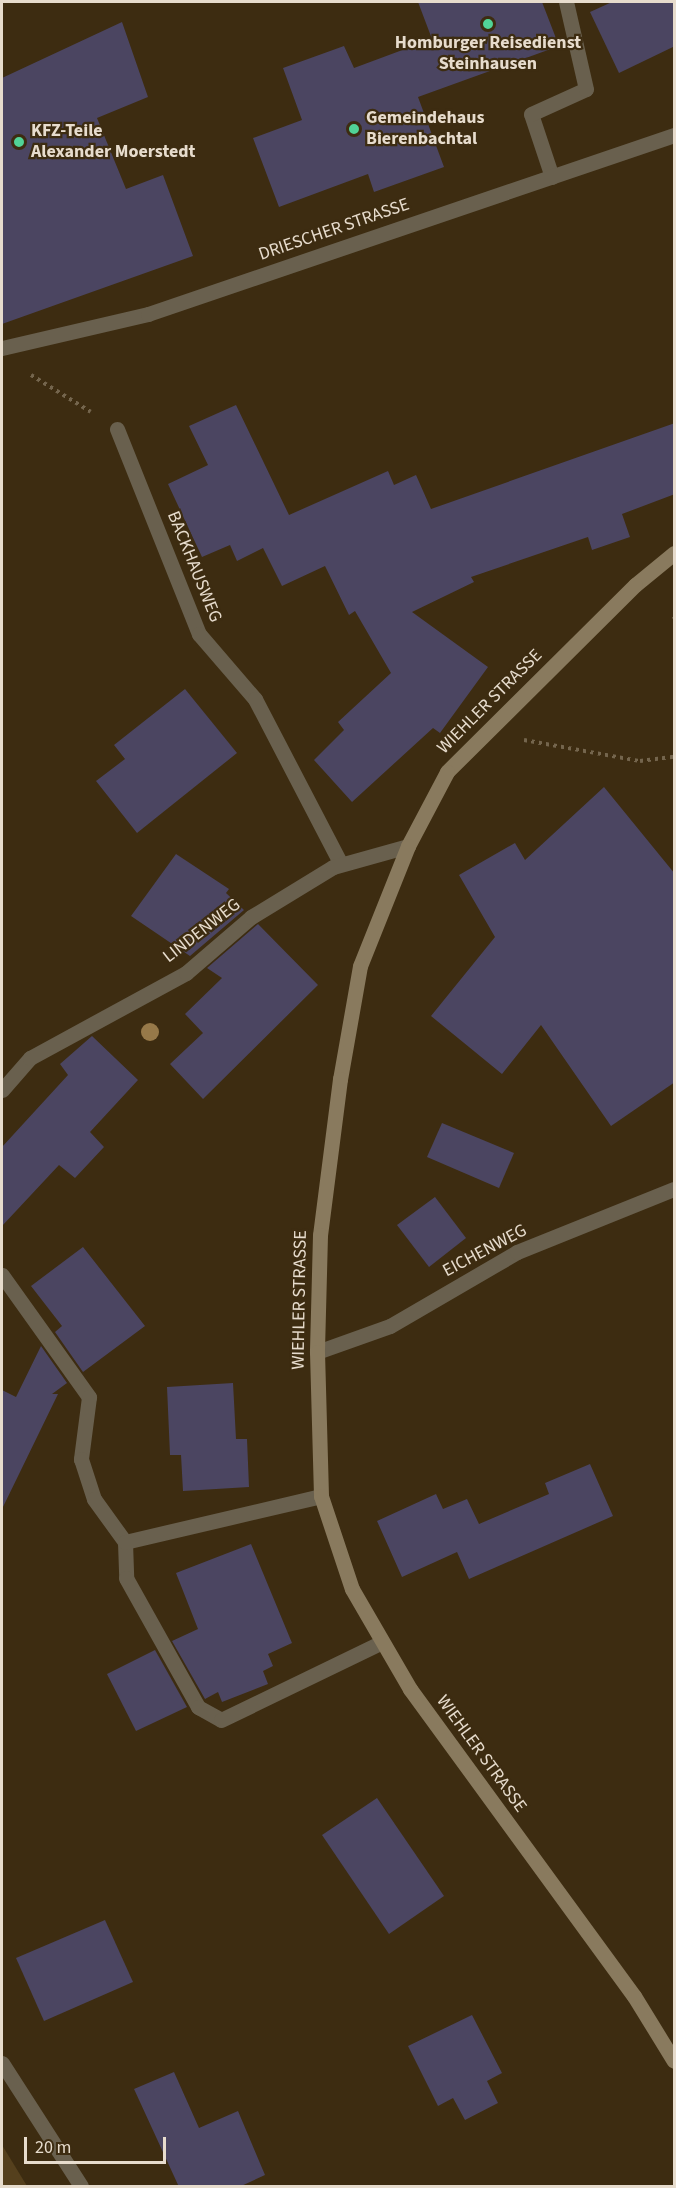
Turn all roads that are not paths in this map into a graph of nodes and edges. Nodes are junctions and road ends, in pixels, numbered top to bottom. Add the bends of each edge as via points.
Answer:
1 (566, 2) edge
2 (675, 135) edge
3 (552, 177) junction
4 (2, 348) edge
5 (117, 429) road end
6 (675, 553) edge
7 (408, 846) junction
8 (341, 864) junction
9 (2, 1090) edge
10 (675, 1190) edge
11 (2, 1275) edge
12 (317, 1352) junction
13 (321, 1496) junction
14 (125, 1542) junction
15 (382, 1642) junction
16 (675, 2061) edge
17 (2, 2063) edge
18 (81, 2187) edge

1 - 3 street via 586,89 531,114
2 - 3 street, DRIESCHER STRASSE
3 - 4 street, DRIESCHER STRASSE via 148,314
5 - 8 street, BACKHAUSWEG via 199,634 255,699
6 - 7 main road, WIEHLER STRASSE via 635,585 447,772
7 - 8 street, LINDENWEG
7 - 12 main road, WIEHLER STRASSE via 360,966 339,1079 320,1235
8 - 9 street, LINDENWEG via 251,917 186,973 30,1058
10 - 12 street, EICHENWEG via 517,1252 390,1326
11 - 14 street via 90,1397 81,1459 94,1499
12 - 13 main road, WIEHLER STRASSE
13 - 14 street
13 - 15 main road, WIEHLER STRASSE via 352,1589
14 - 15 street via 126,1578 156,1635 198,1707 221,1720
15 - 16 main road, WIEHLER STRASSE via 410,1689 634,1996
17 - 18 street

